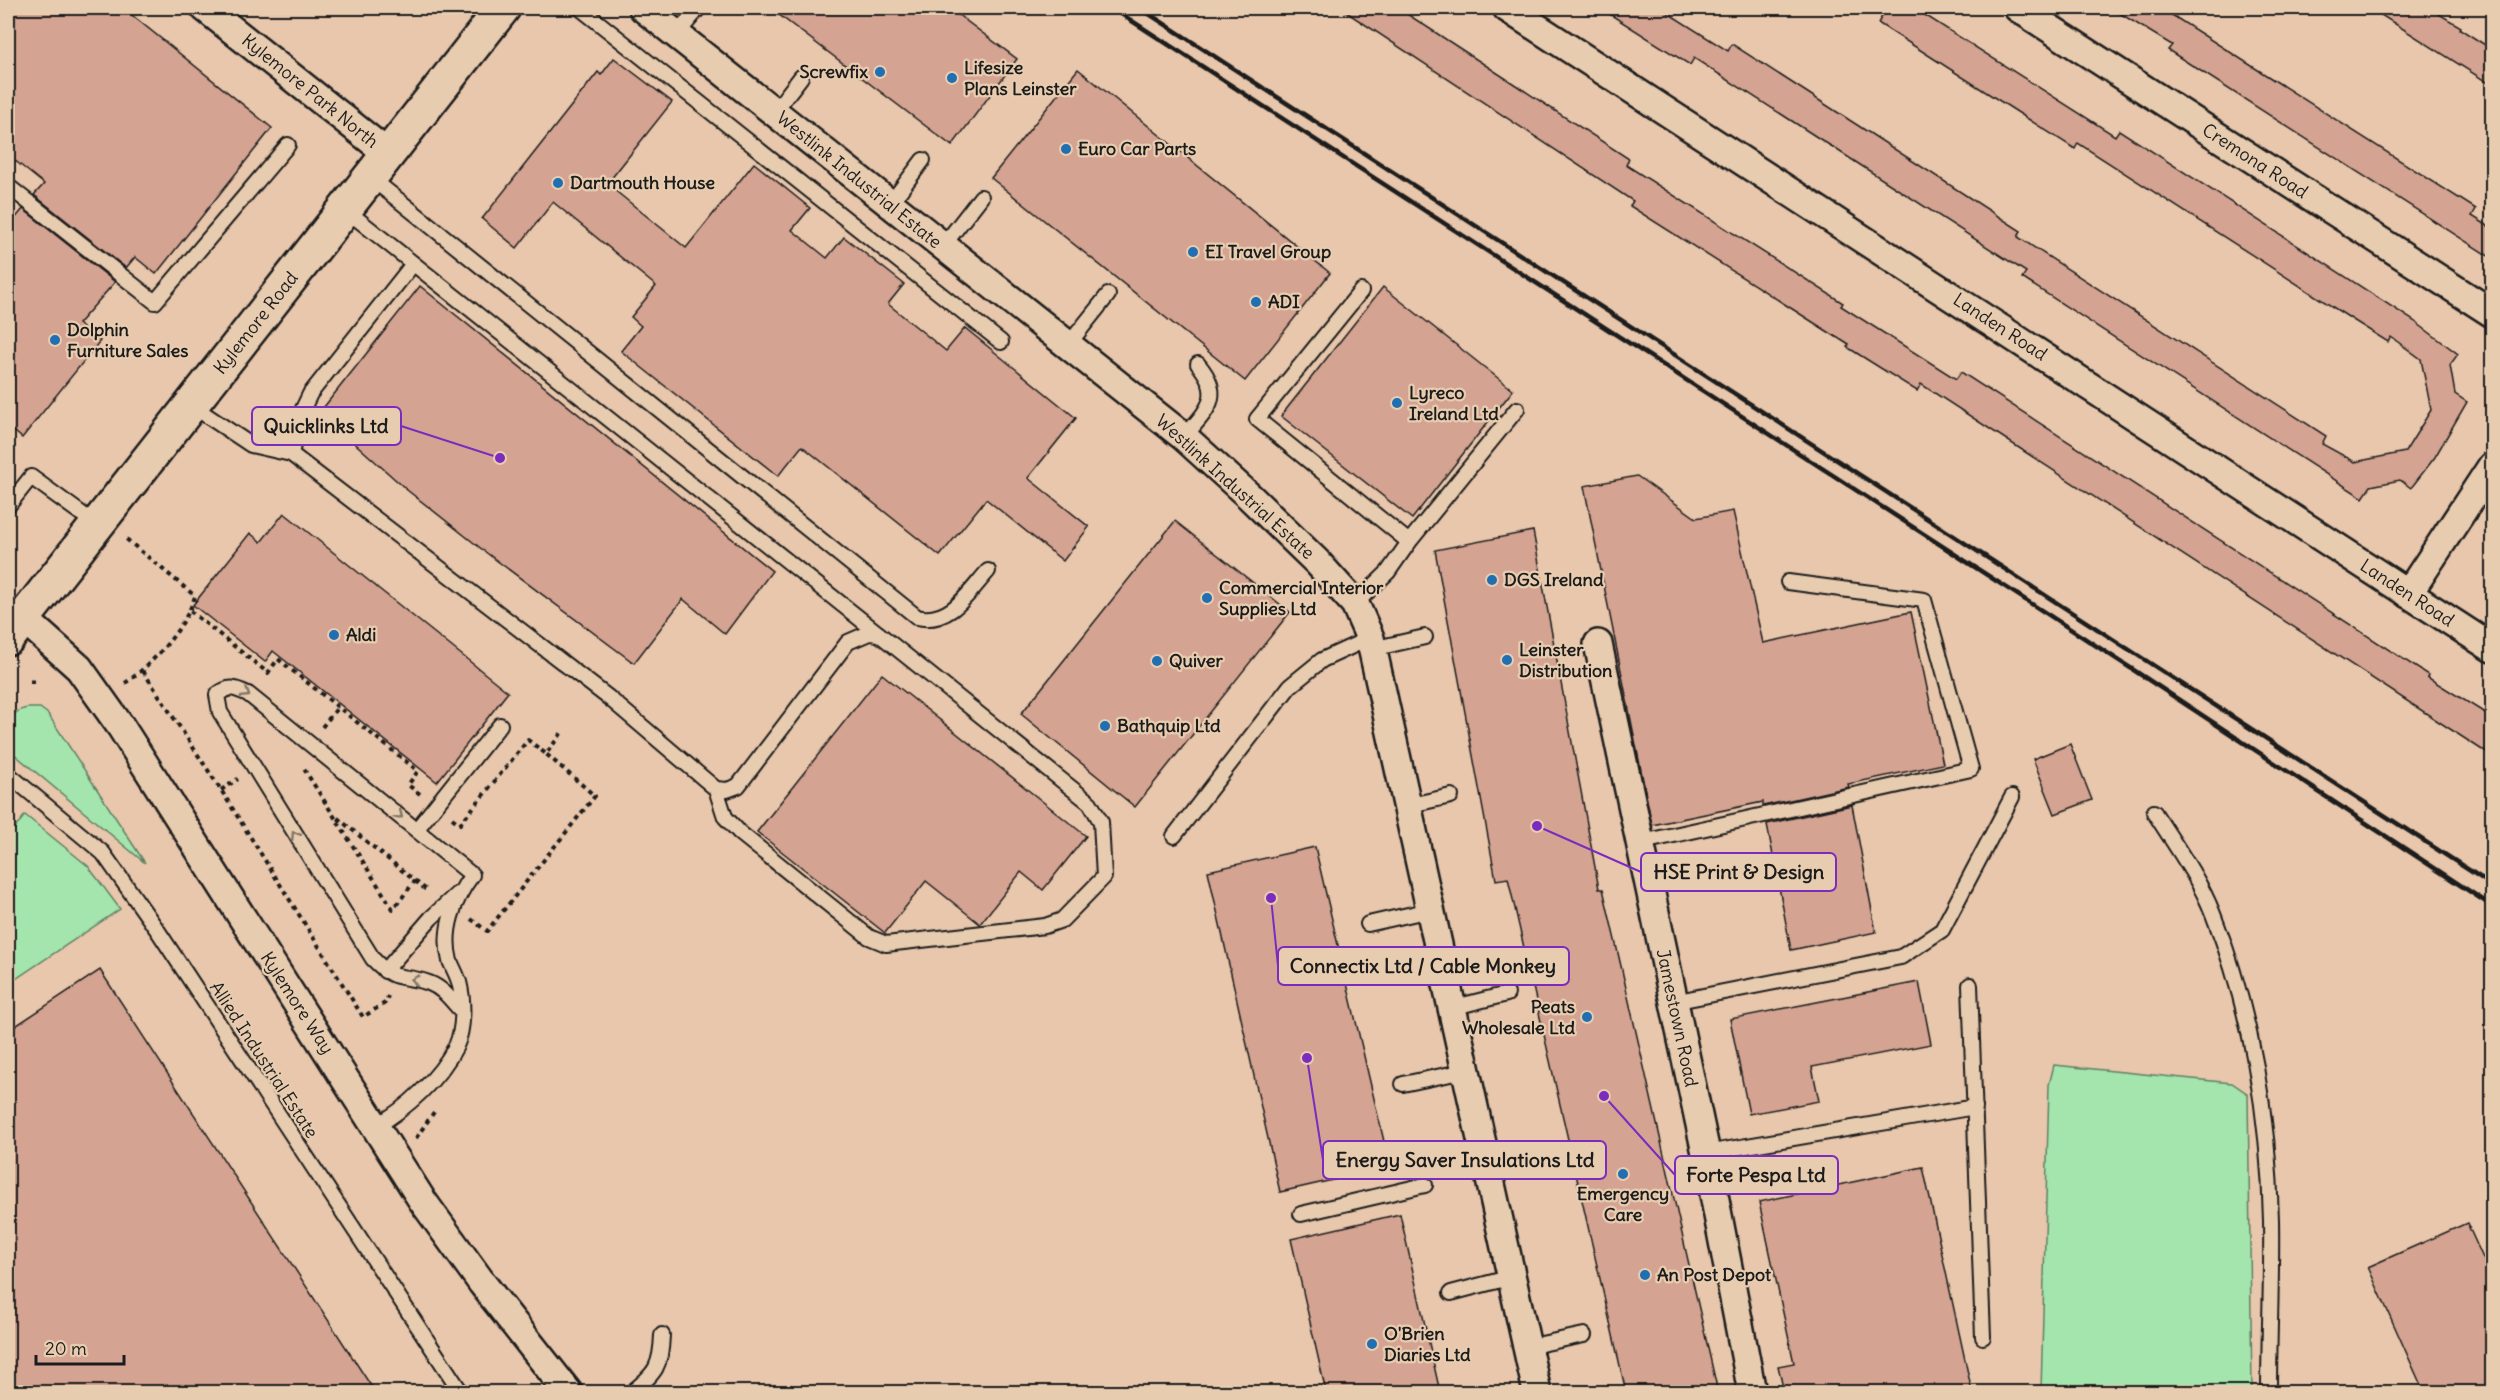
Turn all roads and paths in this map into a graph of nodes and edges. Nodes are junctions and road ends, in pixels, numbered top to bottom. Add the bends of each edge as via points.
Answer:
1 (205, 8) edge
2 (503, 8) edge
3 (580, 8) edge
4 (643, 8) edge
5 (699, 8) edge
6 (1508, 8) edge
7 (2018, 8) edge
8 (677, 34) junction
9 (801, 77) dead end
10 (774, 112) junction
11 (288, 145) dead end
12 (923, 160) dead end
13 (379, 166) junction
14 (8, 186) edge
15 (981, 197) dead end
16 (890, 204) junction
17 (346, 210) junction
18 (943, 246) junction
19 (413, 264) junction
20 (1361, 291) dead end
21 (1108, 294) dead end
22 (2493, 313) edge
23 (1001, 342) dead end
24 (1068, 345) junction
25 (1198, 364) dead end
26 (191, 405) junction
27 (1517, 409) dead end
28 (1184, 437) junction
29 (291, 454) junction
30 (2493, 466) edge
31 (8, 506) edge
32 (99, 522) junction
33 (1409, 542) junction
34 (988, 571) dead end
35 (1788, 582) dead end
36 (2408, 594) junction
37 (1355, 604) junction
38 (190, 611) junction
39 (15, 628) edge
40 (879, 634) junction
41 (1425, 637) dead end
42 (1371, 643) junction
43 (1598, 644) dead end
44 (2493, 648) edge
45 (143, 671) junction
46 (32, 678) dead end
47 (124, 683) dead end
48 (32, 684) dead end
49 (500, 725) dead end
50 (563, 731) dead end
51 (546, 754) junction
52 (298, 759) dead end
53 (254, 769) junction
54 (8, 774) edge
55 (716, 789) junction
56 (221, 790) junction
57 (1451, 796) dead end
58 (2012, 797) dead end
59 (436, 806) junction
60 (1406, 806) junction
61 (2154, 812) dead end
62 (334, 815) junction
63 (417, 829) junction
64 (1174, 836) dead end
65 (1638, 843) junction
66 (415, 881) junction
67 (448, 908) junction
68 (1430, 910) junction
69 (1368, 924) dead end
70 (390, 974) junction
71 (1970, 985) dead end
72 (1507, 994) dead end
73 (1673, 1002) junction
74 (1451, 1008) junction
75 (462, 1012) junction
76 (1465, 1071) junction
77 (1404, 1084) dead end
78 (1975, 1107) junction
79 (376, 1126) junction
80 (1706, 1153) junction
81 (1542, 1158) dead end
82 (1489, 1172) junction
83 (1425, 1185) dead end
84 (1301, 1214) dead end
85 (1512, 1277) junction
86 (1451, 1293) dead end
87 (662, 1335) dead end
88 (1584, 1335) dead end
89 (1983, 1337) dead end
90 (1527, 1347) junction
91 (461, 1392) edge
92 (568, 1392) edge
93 (632, 1392) edge
94 (1538, 1392) edge
95 (1752, 1392) edge
96 (2269, 1392) edge

1 - 13 street, Kylemore Park North
2 - 13 main road, Kylemore Road
3 - 23 lane
4 - 8 street, Westlink Industrial Estate
5 - 8 lane
6 - 36 street, Landen Road
7 - 22 street, Cremona Road
8 - 10 street, Westlink Industrial Estate
9 - 10 lane
10 - 16 street, Westlink Industrial Estate
11 - 14 lane via 155,302
12 - 16 lane
13 - 17 main road, Kylemore Road
13 - 34 lane via 917,617 942,617
15 - 18 lane
16 - 18 street, Westlink Industrial Estate
17 - 19 lane
17 - 26 main road, Kylemore Road
18 - 24 street, Westlink Industrial Estate
19 - 29 lane via 310,394 300,415
19 - 40 lane
20 - 33 lane via 1257,419
21 - 24 lane
24 - 28 street, Westlink Industrial Estate
25 - 28 lane via 1209,377 1212,401
26 - 29 lane via 250,445
26 - 32 main road, Kylemore Road
27 - 33 lane
28 - 37 street, Westlink Industrial Estate via 1284,529
29 - 55 lane via 609,698
30 - 36 street
31 - 32 lane via 31,477
32 - 38 path via 195,596
32 - 39 main road, Kylemore Road
33 - 37 lane via 1388,572
35 - 65 lane via 1924,600 1971,769
36 - 44 street, Landen Road
37 - 42 street, Westlink Industrial Estate
38 - 45 path
38 - 59 path via 268,673 278,659 339,706 418,771 408,785
39 - 79 street, Kylemore Way via 80,668
40 - 55 lane via 869,633 848,642 738,786
40 - 55 lane via 1090,803 1101,822 1104,877 1083,901 1062,920 1045,926 886,944 869,937 740,833 725,818
41 - 42 lane
42 - 60 street, Westlink Industrial Estate
42 - 64 lane via 1322,660 1290,686
43 - 65 street, Jamestown Road
45 - 47 path
45 - 56 path
46 - 48 path
49 - 59 lane
50 - 51 path
51 - 59 path via 528,740 460,824
51 - 67 path via 595,796 487,931 469,918 465,922
52 - 62 path
53 - 56 path
53 -> 63 lane via 220,712 217,694 224,689 234,687 248,694
70 -> 53 lane via 373,959
54 - 91 lane, Allied Industrial Estate via 103,853
56 - 70 path via 363,1017 385,1003
57 - 60 lane
58 - 73 lane via 1942,930 1901,957
59 - 63 lane
60 - 68 street, Westlink Industrial Estate
61 - 96 lane via 2194,874 2213,913 2244,1015 2262,1097 2271,1219
62 - 66 path
62 - 66 path via 393,909
63 - 67 lane via 472,875
65 - 73 street, Jamestown Road
66 - 67 path
67 - 70 lane
67 - 75 lane via 450,960 459,983
68 - 69 lane
68 - 74 street, Westlink Industrial Estate
75 -> 70 lane via 431,984
71 - 78 lane
72 - 74 lane
73 - 80 street, Jamestown Road
74 - 76 street, Westlink Industrial Estate
75 - 79 lane via 456,1046 425,1087 396,1114
76 - 77 lane
76 - 82 street, Westlink Industrial Estate
78 - 80 lane
78 - 89 lane
79 - 92 street, Kylemore Way via 422,1200
80 - 95 street, Jamestown Road
81 - 82 lane
82 - 85 street, Westlink Industrial Estate
83 - 84 lane
85 - 86 lane
85 - 90 street, Westlink Industrial Estate
87 - 93 lane via 661,1361
88 - 90 lane
90 - 94 street, Westlink Industrial Estate

